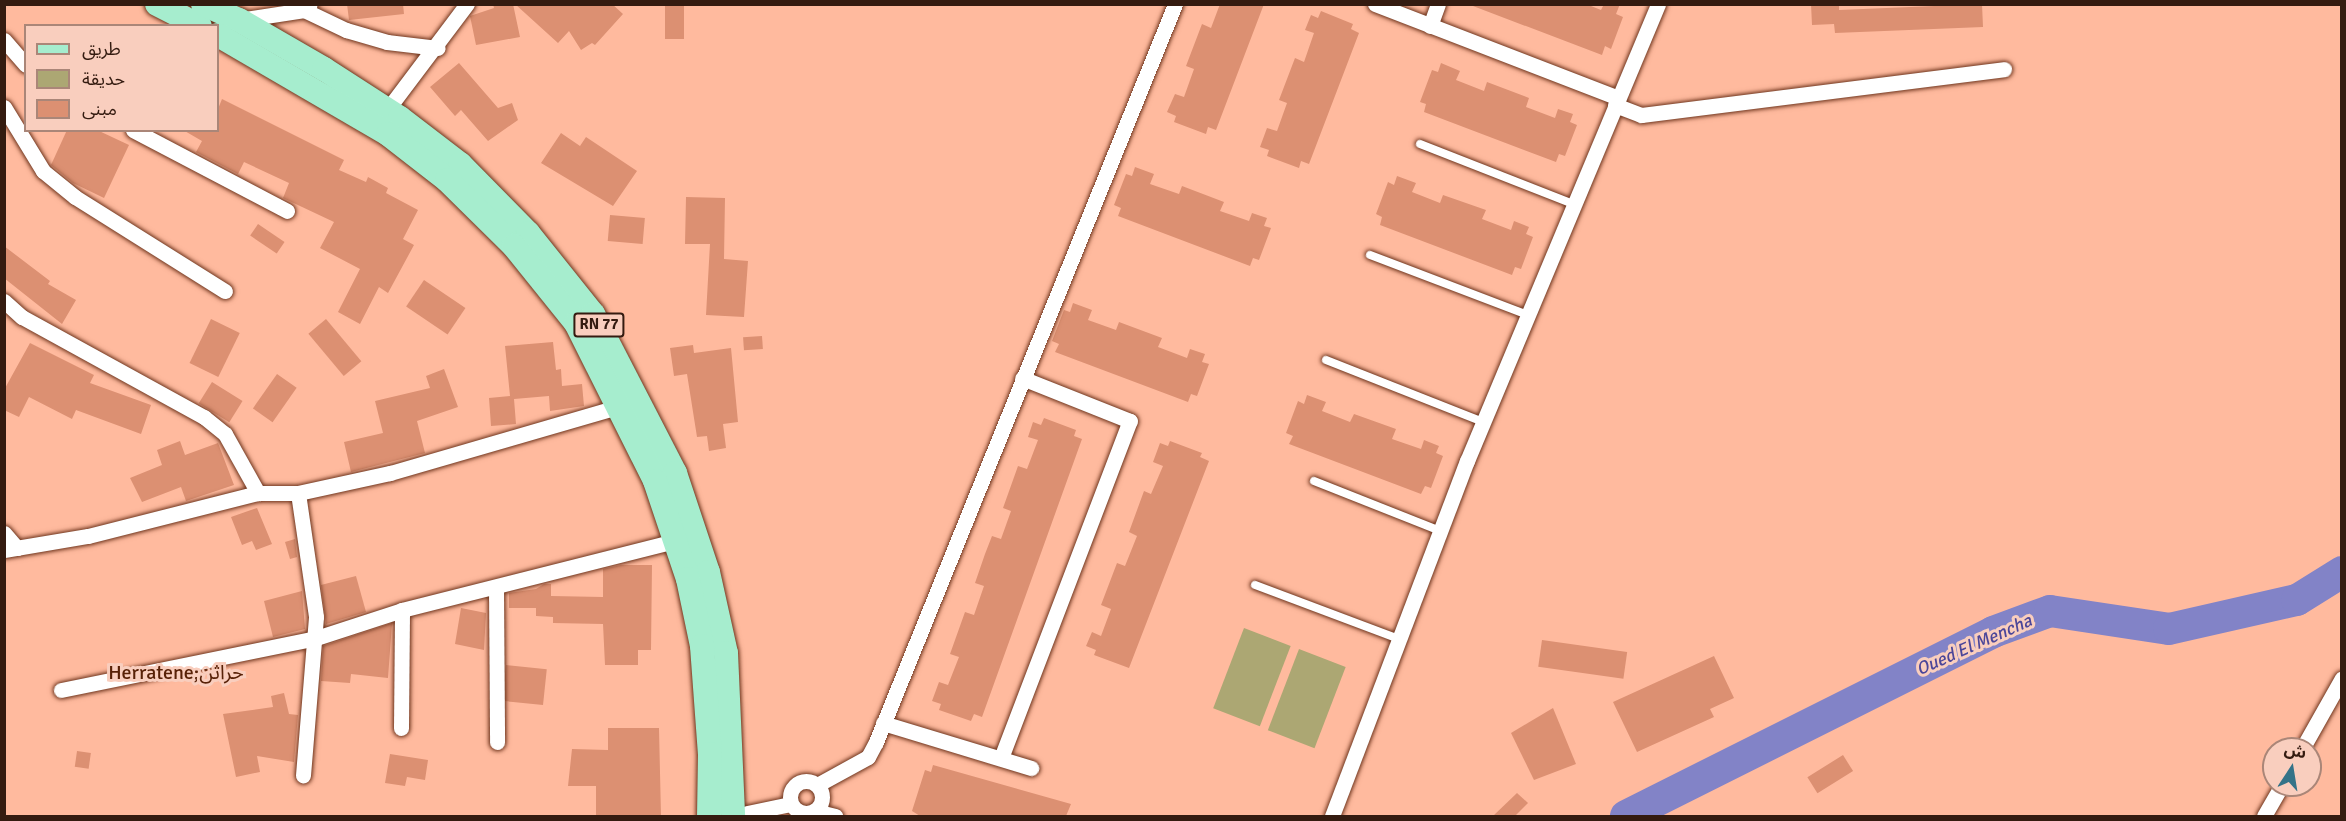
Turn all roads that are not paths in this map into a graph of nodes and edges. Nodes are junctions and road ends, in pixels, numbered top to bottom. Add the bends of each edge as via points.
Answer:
1 (157, 4) edge
2 (203, 4) edge
3 (467, 4) edge
4 (1174, 4) edge
5 (1375, 4) edge
6 (1438, 4) edge
7 (1658, 4) edge
8 (307, 7) edge
9 (239, 20) junction
10 (196, 24) edge
11 (1430, 26) junction
12 (219, 36) edge
13 (4, 40) edge
14 (438, 48) junction
15 (24, 63) edge
16 (2004, 69) dead end
17 (1616, 102) junction
18 (4, 107) edge
19 (387, 110) junction
20 (137, 132) edge
21 (1420, 144) dead end
22 (1573, 204) junction
23 (287, 212) dead end
24 (1370, 255) dead end
25 (225, 291) dead end
26 (4, 301) edge
27 (1528, 315) junction
28 (1326, 360) dead end
29 (1022, 378) junction
30 (620, 406) junction
31 (1483, 422) junction
32 (1314, 482) dead end
33 (258, 493) junction
34 (298, 493) junction
35 (1440, 531) junction
36 (4, 533) edge
37 (675, 541) junction
38 (11, 549) edge
39 (1255, 585) dead end
40 (496, 587) junction
41 (402, 610) junction
42 (316, 638) junction
43 (1399, 639) junction
44 (2342, 678) edge
45 (61, 690) dead end
46 (883, 723) junction
47 (401, 728) dead end
48 (2309, 737) edge
49 (497, 742) dead end
50 (1001, 758) junction
51 (1031, 768) dead end
52 (303, 775) dead end
53 (817, 785) junction
54 (2275, 797) edge
55 (791, 804) junction
56 (815, 811) junction
57 (743, 815) edge
58 (709, 816) edge
59 (835, 816) edge
60 (1332, 816) edge
61 (2264, 816) edge

1 - 10 main road
2 - 9 main road, RN 77
3 - 14 street
4 - 29 street
5 - 11 street
6 - 11 street
7 - 17 street
8 - 9 street
8 - 14 street via 377,39
9 - 19 main road, RN 77
11 - 17 street
12 - 30 main road, RN 77 via 388,134 447,180 514,246 576,323
13 - 15 street
14 - 19 street
16 - 17 street via 1641,116
17 - 22 street
18 - 25 street via 43,171 75,197
19 - 57 main road, RN 77 via 460,164 528,233 593,314 675,474 708,572 726,653 733,784
20 - 23 street
21 - 22 lane
22 - 27 street
24 - 27 lane
26 - 33 street via 22,317 204,417 225,434
27 - 31 street
28 - 31 lane
29 - 46 street
29 - 50 street via 1130,422
30 - 34 street via 390,473
30 - 37 main road, RN 77 via 655,481
31 - 35 street
32 - 35 lane
33 - 34 street
33 - 38 street via 88,536
34 - 42 street via 315,596
35 - 43 street
36 - 38 street
37 - 40 street
37 - 58 main road, RN 77 via 702,646 710,754
39 - 43 lane
40 - 41 street
40 - 49 street
41 - 42 street
41 - 47 street
42 - 45 street
42 - 52 street
43 - 60 street
44 - 48 street
46 - 50 street
46 - 53 street via 868,757
50 - 51 street
53 - 55 street via 807,781 797,784 790,793
53 - 56 street via 823,798
54 - 61 street
55 - 56 street via 799,812
55 - 57 street
56 - 59 street

